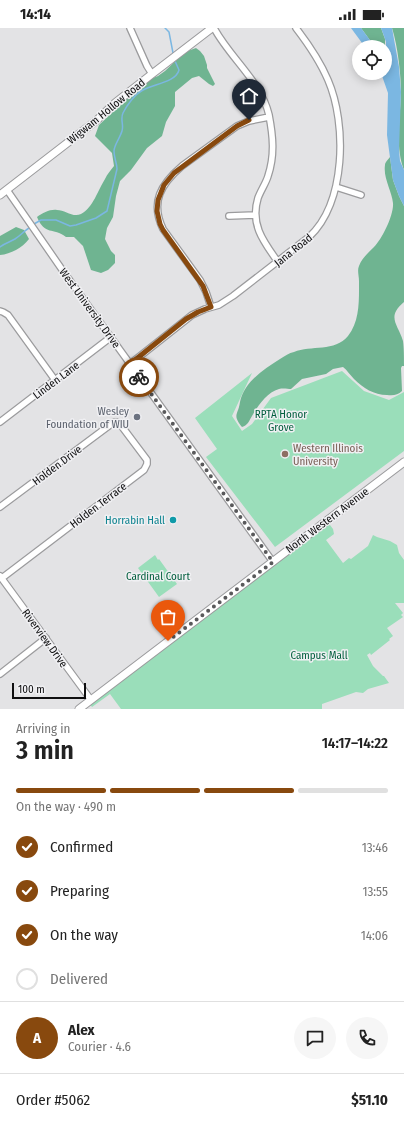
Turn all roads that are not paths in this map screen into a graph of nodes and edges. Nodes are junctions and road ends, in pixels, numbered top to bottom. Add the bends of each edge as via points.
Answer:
1 (130, 28) edge
2 (213, 28) edge
3 (296, 28) edge
4 (152, 74) junction
5 (269, 117) junction
6 (336, 187) junction
7 (7, 190) junction
8 (0, 195) edge
9 (361, 195) dead end
10 (255, 215) junction
11 (229, 216) dead end
12 (278, 262) junction
13 (211, 307) junction
14 (0, 311) edge
15 (111, 337) junction
16 (130, 364) junction
17 (55, 380) junction
18 (0, 422) edge
19 (113, 423) joint
20 (404, 462) edge
21 (0, 508) edge
22 (273, 562) junction
23 (1, 577) edge
24 (46, 638) junction
25 (0, 674) edge
26 (90, 700) junction
27 (79, 709) edge

1 - 4 street
2 - 4 street, Wigwam Hollow Road
2 - 5 street via 260,93
3 - 6 street, Jana Road via 314,52 331,88 340,135
4 - 7 street, Wigwam Hollow Road
5 - 10 street via 273,156 268,176 258,197
5 - 13 street via 249,120 237,126 174,173 161,190 157,206 160,224 203,286
6 - 9 street
6 - 12 street, Jana Road via 328,210 318,227
7 - 8 street, Wigwam Hollow Road
7 - 15 street, West University Drive
10 - 11 street
10 - 12 street via 261,237
12 - 13 street, Jana Road via 233,296
13 - 16 street, Jana Road via 186,319
14 - 17 street via 8,315
15 - 16 street, West University Drive
15 - 17 street, Linden Lane
16 - 22 street, West University Drive
17 - 18 street, Linden Lane
19 - 21 street, Holden Drive
19 - 23 street, Holden Terrace via 120,424 146,458 146,468
20 - 22 street, North Western Avenue
22 - 26 street, North Western Avenue
23 - 24 street, Riverview Drive
24 - 25 street
24 - 26 street, Riverview Drive
26 - 27 street, North Western Avenue

